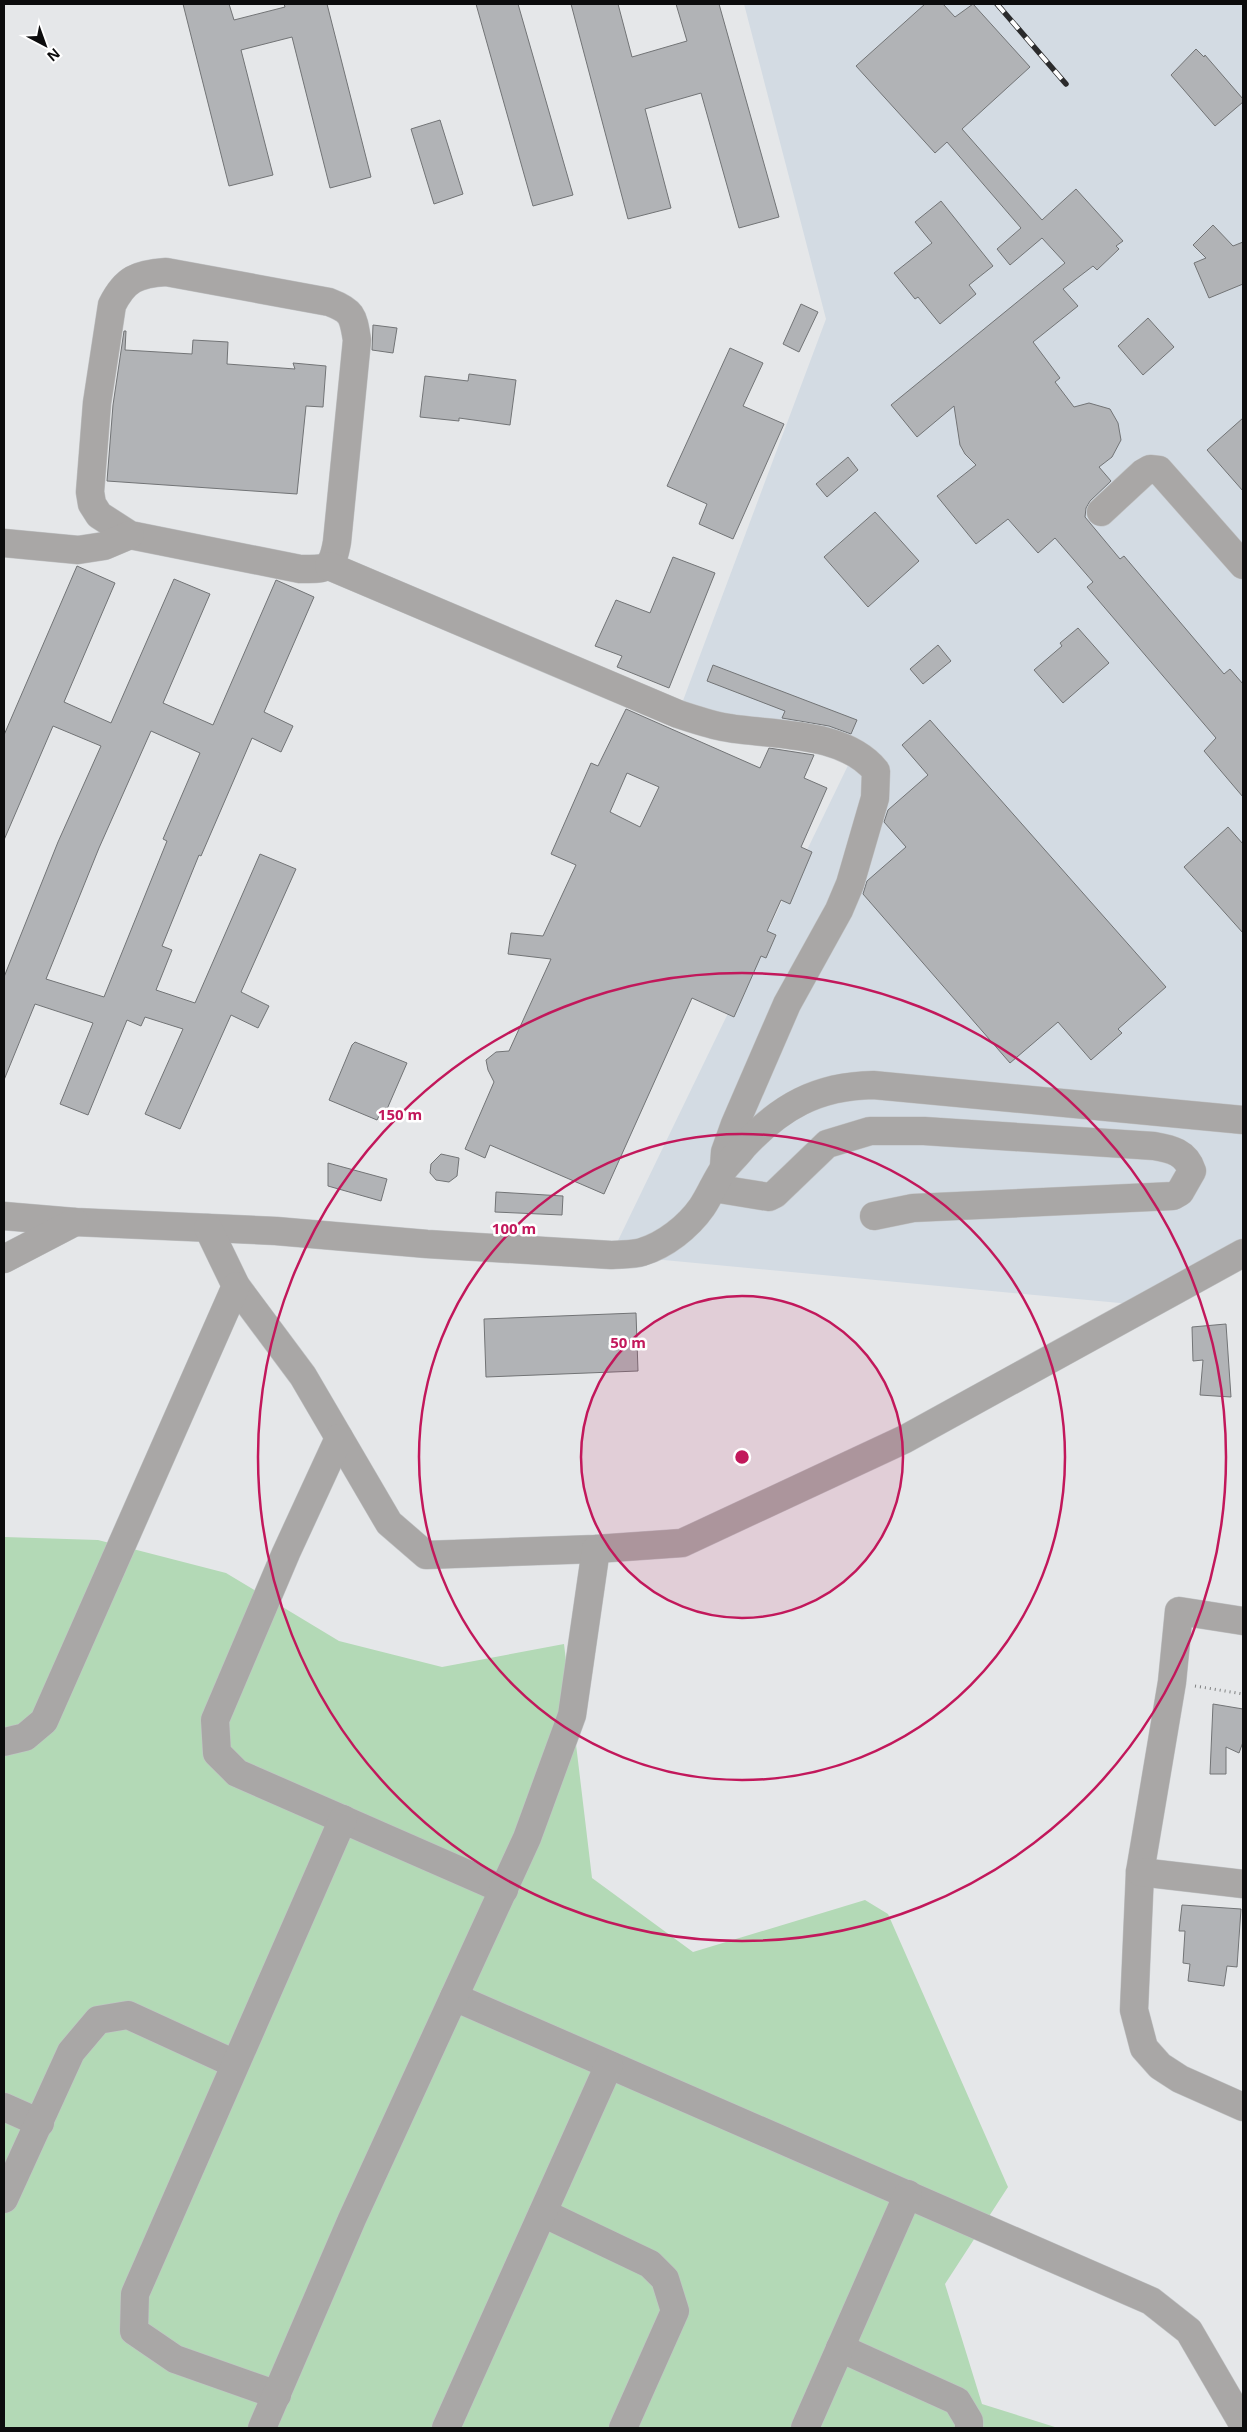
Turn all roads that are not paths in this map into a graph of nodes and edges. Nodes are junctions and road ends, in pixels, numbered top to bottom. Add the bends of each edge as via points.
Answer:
1 (1101, 512) dead end
2 (130, 535) junction
3 (4, 542) edge
4 (1243, 565) edge
5 (329, 566) junction
6 (1243, 1120) edge
7 (718, 1179) junction
8 (4, 1216) edge
9 (874, 1216) dead end
10 (75, 1222) junction
11 (208, 1228) junction
12 (1243, 1253) edge
13 (4, 1259) edge
14 (1231, 1272) edge
15 (236, 1286) junction
16 (340, 1438) junction
17 (596, 1549) junction
18 (1243, 1621) edge
19 (4, 1742) edge
20 (343, 1819) junction
21 (1140, 1872) junction
22 (1243, 1884) edge
23 (504, 1890) junction
24 (454, 1997) junction
25 (236, 2064) junction
26 (609, 2064) junction
27 (1243, 2107) edge
28 (4, 2108) edge
29 (40, 2123) junction
30 (908, 2194) junction
31 (4, 2199) edge
32 (543, 2213) junction
33 (840, 2348) junction
34 (277, 2395) junction
35 (1243, 2424) edge
36 (262, 2428) edge
37 (446, 2428) edge
38 (623, 2428) edge
39 (805, 2428) edge
40 (969, 2428) edge

1 - 4 street via 1142,473 1150,469 1159,470
2 - 3 street via 104,546 78,550
2 - 5 street via 300,568 322,569
2 - 5 street via 99,515 92,504 90,492 97,403 112,305 118,293 141,274 166,272 329,302 351,314 357,340 337,542
5 - 7 street via 678,714 723,727 822,741 854,753 876,771 875,798 850,884 787,1004 735,1124
6 - 7 street via 852,1085 811,1095 792,1105 762,1127
7 - 9 street via 769,1197 827,1144 870,1131 924,1131 1154,1146 1172,1149 1182,1155 1192,1171 1180,1192 1173,1196 913,1208
7 - 11 street via 702,1208 682,1229 662,1244 631,1254 427,1244
8 - 10 street
10 - 11 street
10 - 13 street
11 - 15 street
12 - 14 street
14 - 17 street via 905,1439 682,1543
15 - 16 street via 303,1376
15 - 19 street via 44,1720 25,1737
16 - 17 street via 389,1523 426,1555
16 - 20 street via 286,1553 215,1720 217,1753 237,1773
17 - 23 street via 572,1715 527,1838
18 - 21 street via 1179,1612 1172,1682
20 - 23 street
20 - 25 street
21 - 22 street
21 - 27 street via 1134,2010 1144,2048 1160,2066 1180,2079
23 - 24 street
24 - 26 street
24 - 34 street via 352,2220
25 - 29 street via 128,2015 98,2020 71,2052
25 - 34 street via 135,2294 134,2331 175,2359
26 - 30 street
26 - 32 street
28 - 29 street
29 - 31 street
30 - 33 street
30 - 35 street via 1151,2301 1189,2331
32 - 37 street
32 - 38 street via 650,2264 665,2278 675,2311
33 - 39 street
33 - 40 street via 957,2401 969,2421
34 - 36 street

